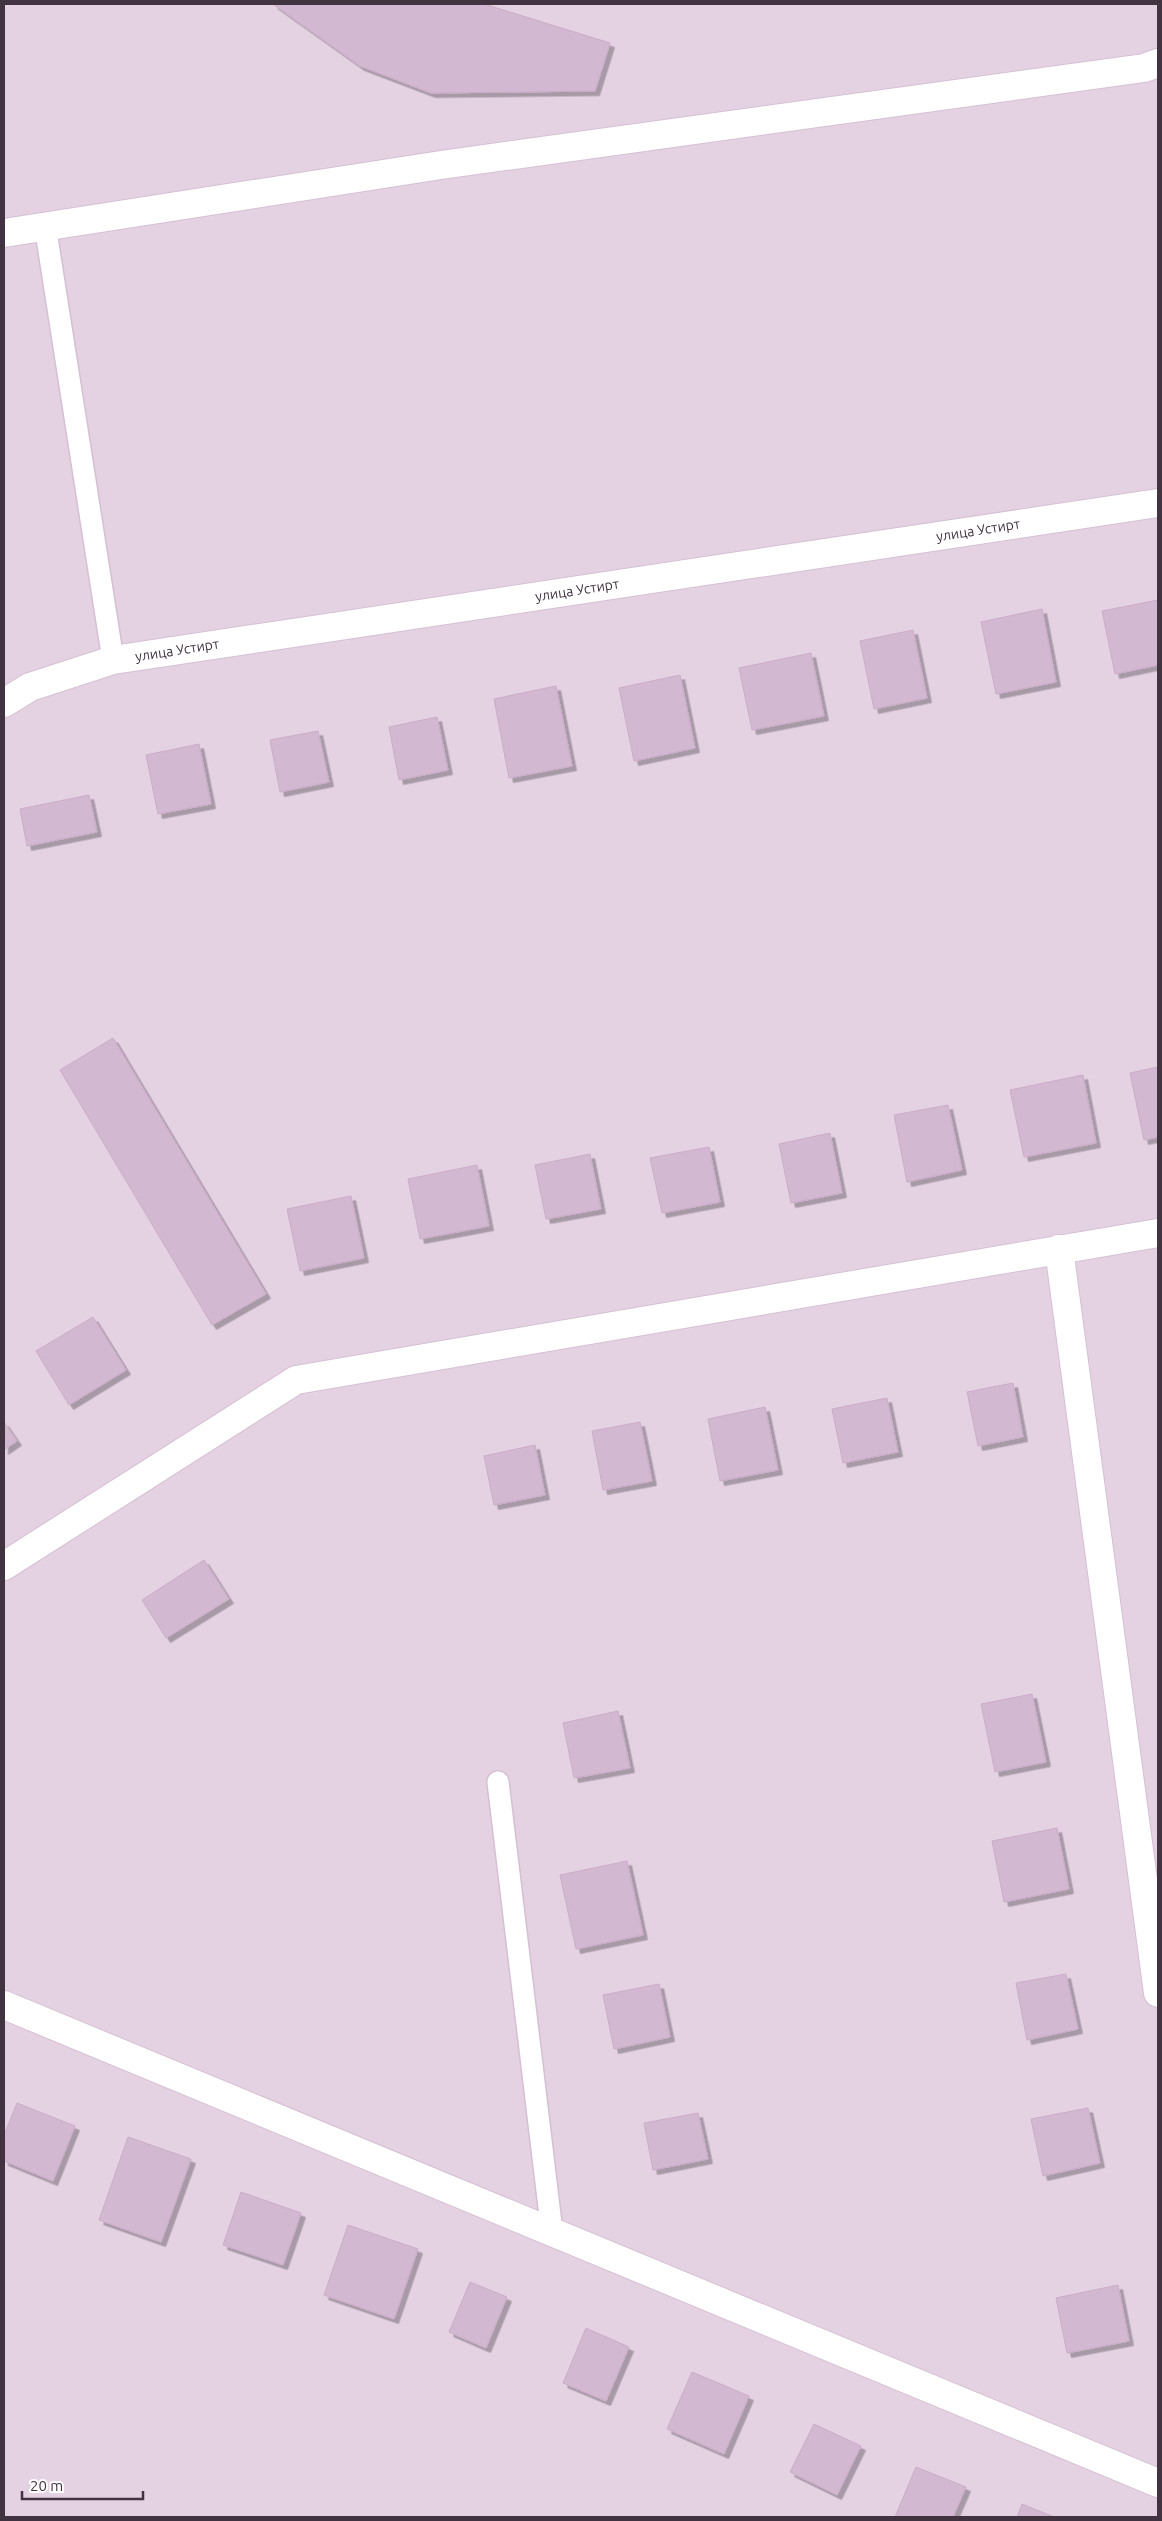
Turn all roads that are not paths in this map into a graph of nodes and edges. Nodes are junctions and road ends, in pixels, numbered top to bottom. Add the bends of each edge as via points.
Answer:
1 (1158, 63) edge
2 (45, 225) junction
3 (4, 232) edge
4 (1158, 503) edge
5 (113, 660) junction
6 (4, 703) edge
7 (1158, 1233) edge
8 (1059, 1248) junction
9 (4, 1566) edge
10 (498, 1782) dead end
11 (1158, 1993) edge
12 (4, 2005) edge
13 (552, 2232) junction
14 (1158, 2483) edge

1 - 2 street via 1144,68 431,166
2 - 3 street
2 - 5 lane
4 - 5 street, улица Устирт
5 - 6 street, улица Устирт via 30,687
7 - 8 street
8 - 9 street via 296,1380
8 - 11 street
10 - 13 lane
12 - 13 street
13 - 14 street

